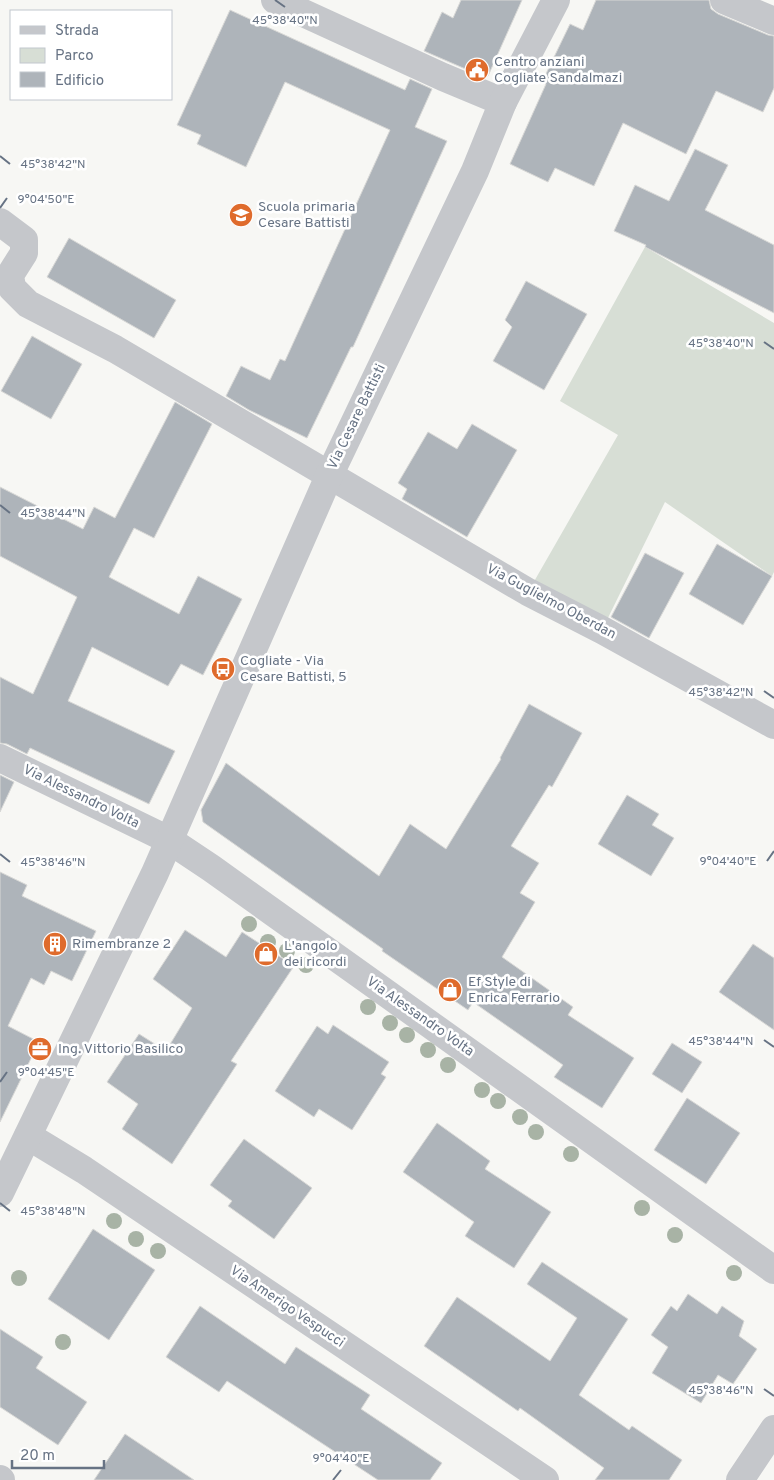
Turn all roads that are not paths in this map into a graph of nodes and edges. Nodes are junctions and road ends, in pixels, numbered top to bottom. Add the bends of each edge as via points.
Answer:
1 (275, 0) edge
2 (556, 0) edge
3 (724, 0) edge
4 (774, 21) edge
5 (503, 102) junction
6 (0, 222) edge
7 (329, 476) junction
8 (774, 726) edge
9 (0, 758) edge
10 (169, 840) junction
11 (28, 1136) junction
12 (0, 1193) edge
13 (774, 1270) edge
14 (774, 1429) edge
15 (545, 1480) edge
16 (740, 1480) edge

1 - 5 street
2 - 5 street, Via Cesare Battisti
3 - 4 street
5 - 7 street, Via Cesare Battisti via 475,171
6 - 7 street, Via Guglielmo Oberdan via 24,240 24,253 10,274 12,288 28,304 115,350
7 - 8 street, Via Guglielmo Oberdan via 528,592
7 - 10 street, Via Cesare Battisti
9 - 10 street, Via Alessandro Volta
10 - 11 street, Via Cesare Battisti
10 - 13 street, Via Alessandro Volta
11 - 12 street, Via Cesare Battisti
11 - 15 street, Via Amerigo Vespucci via 84,1170
14 - 16 street

